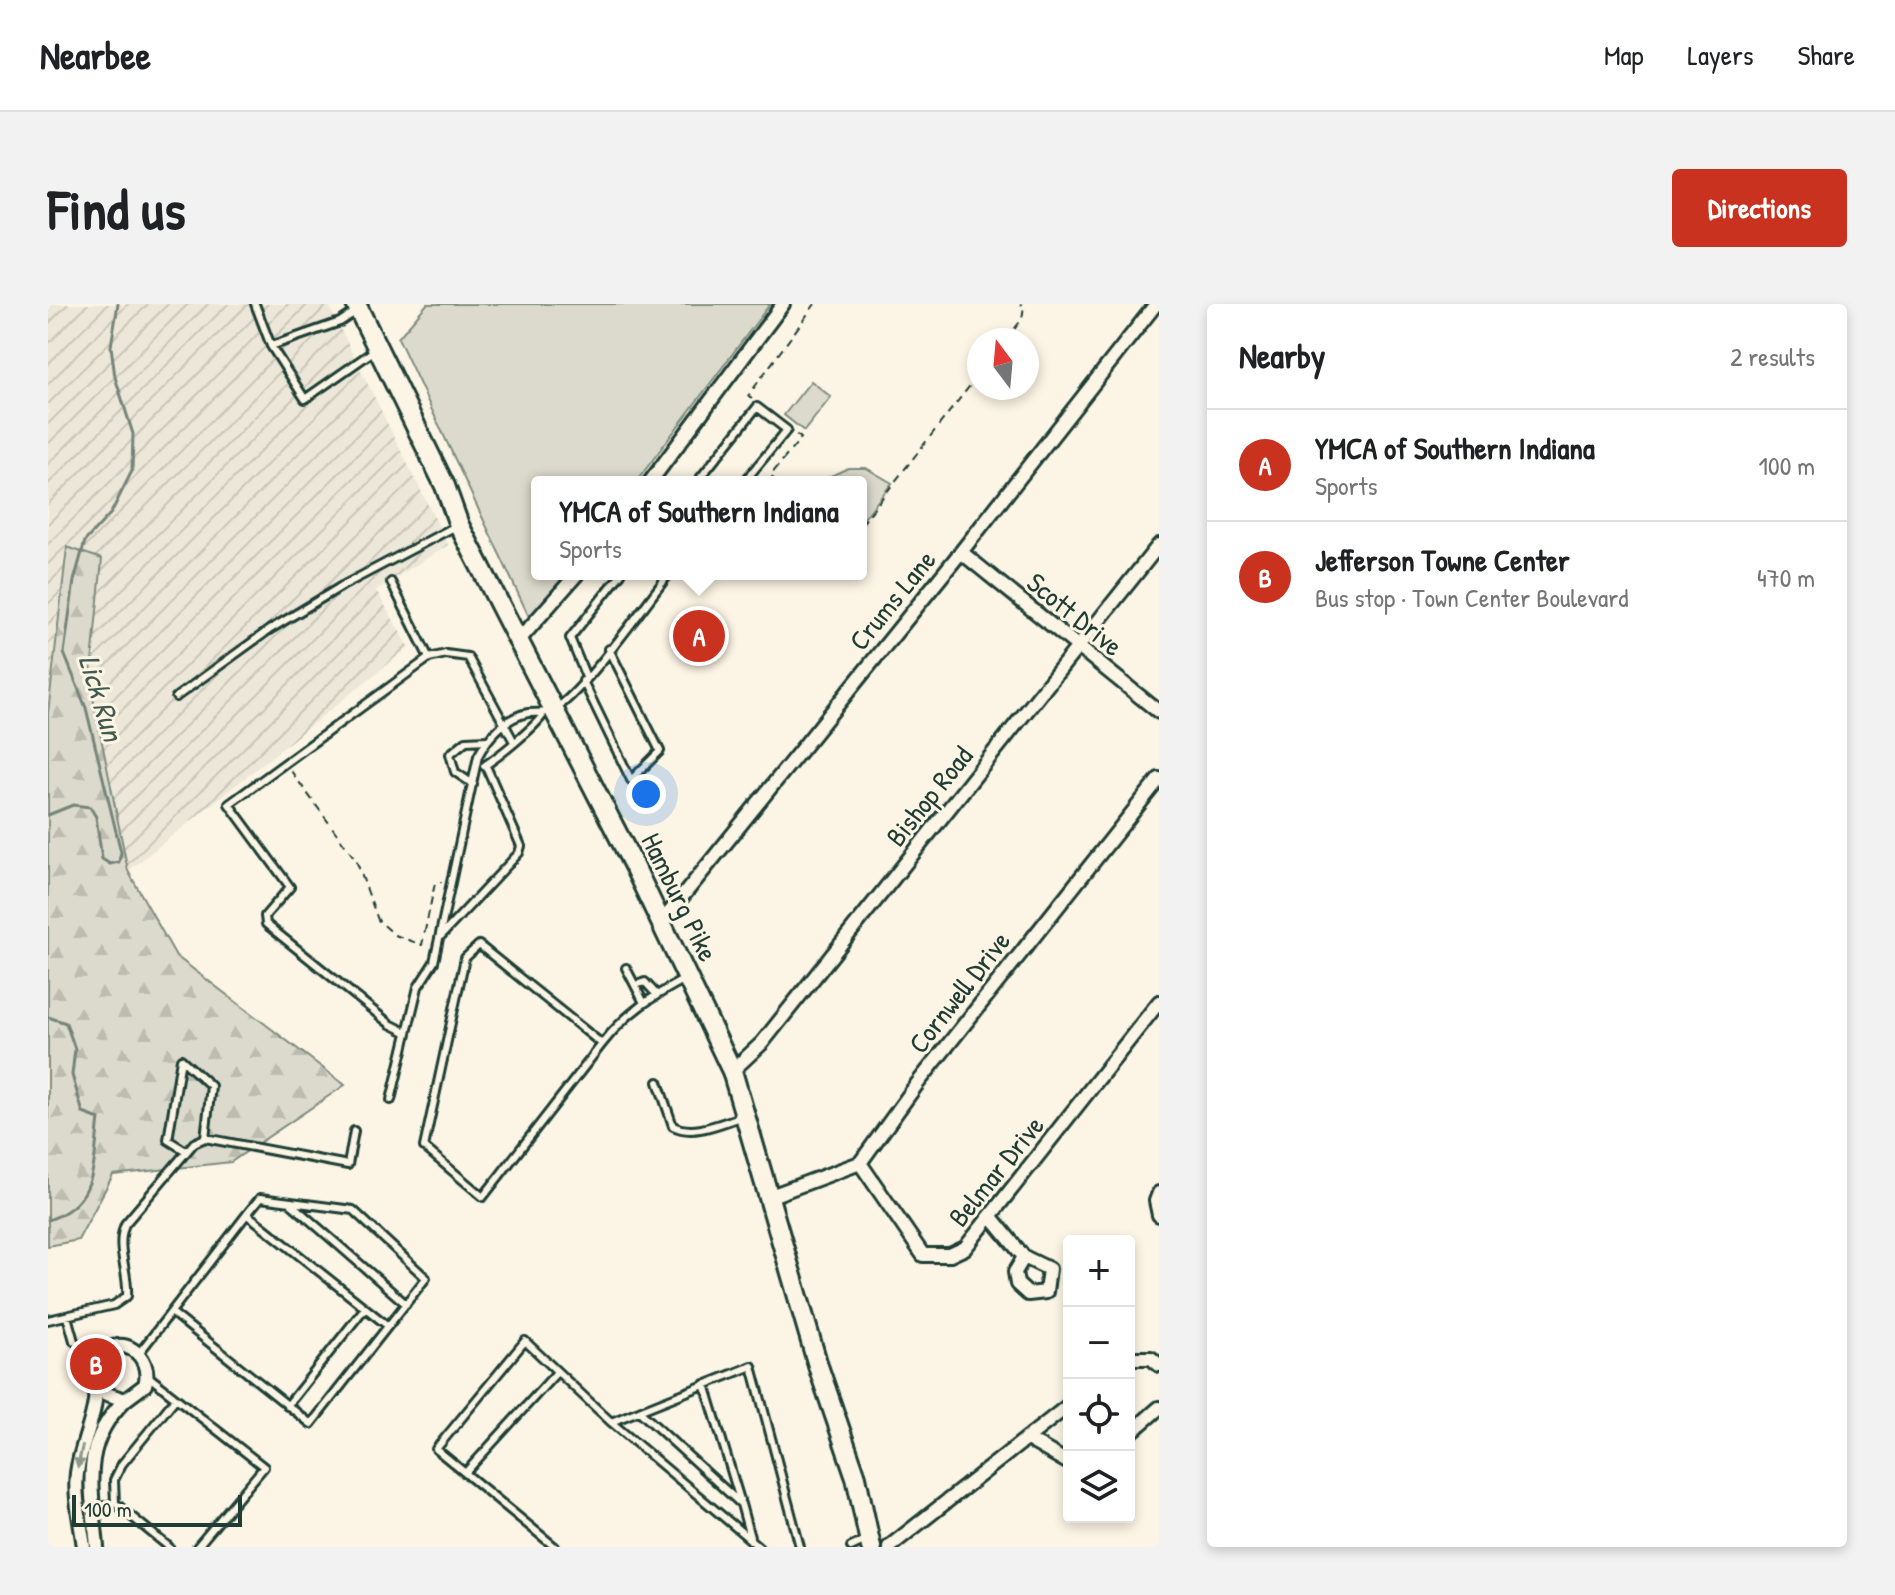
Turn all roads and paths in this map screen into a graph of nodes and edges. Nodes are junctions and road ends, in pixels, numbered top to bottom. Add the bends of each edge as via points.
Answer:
1 (255, 304) edge
2 (783, 304) edge
3 (815, 304) edge
4 (1020, 304) edge
5 (1156, 304) edge
6 (357, 306) edge
7 (1015, 328) edge
8 (271, 346) junction
9 (378, 349) junction
10 (967, 389) edge
11 (748, 396) dead end
12 (654, 476) edge
13 (702, 476) edge
14 (749, 476) edge
15 (867, 517) edge
16 (459, 525) junction
17 (1159, 545) edge
18 (961, 552) junction
19 (572, 580) edge
20 (616, 580) edge
21 (664, 580) edge
22 (391, 582) dead end
23 (519, 640) junction
24 (1078, 648) junction
25 (609, 649) junction
26 (429, 658) junction
27 (584, 679) junction
28 (176, 697) dead end
29 (549, 711) junction
30 (1159, 712) edge
31 (503, 726) junction
32 (487, 740) junction
33 (513, 740) junction
34 (286, 763) junction
35 (486, 766) junction
36 (477, 769) junction
37 (1159, 779) edge
38 (473, 784) junction
39 (451, 884) junction
40 (661, 923) junction
41 (440, 936) junction
42 (626, 968) dead end
43 (688, 978) junction
44 (635, 985) junction
45 (656, 994) junction
46 (643, 1001) junction
47 (1159, 1002) edge
48 (406, 1032) junction
49 (602, 1044) junction
50 (732, 1071) junction
51 (658, 1082) dead end
52 (391, 1100) dead end
53 (747, 1115) junction
54 (354, 1131) dead end
55 (205, 1138) junction
56 (186, 1151) junction
57 (860, 1163) junction
58 (1159, 1193) edge
59 (771, 1196) junction
60 (289, 1202) junction
61 (247, 1214) junction
62 (1159, 1215) edge
63 (992, 1218) junction
64 (1024, 1257) dead end
65 (406, 1304) junction
66 (364, 1309) junction
67 (171, 1312) junction
68 (67, 1316) junction
69 (48, 1320) edge
70 (388, 1326) junction
71 (139, 1353) junction
72 (1135, 1358) edge
73 (98, 1359) junction
74 (1159, 1365) edge
75 (557, 1372) junction
76 (148, 1376) junction
77 (95, 1381) junction
78 (705, 1384) junction
79 (176, 1398) junction
80 (125, 1400) junction
81 (287, 1406) junction
82 (1159, 1408) edge
83 (1063, 1410) edge
84 (639, 1411) junction
85 (611, 1422) junction
86 (1135, 1429) edge
87 (1029, 1440) junction
88 (1063, 1460) edge
89 (466, 1472) junction
90 (115, 1503) junction
91 (741, 1504) junction
92 (94, 1509) junction
93 (870, 1543) edge
94 (748, 1544) edge
95 (84, 1547) edge
96 (97, 1547) edge
97 (169, 1547) edge
98 (197, 1547) edge
99 (555, 1547) edge
100 (759, 1547) edge
101 (800, 1547) edge
102 (851, 1547) edge
103 (889, 1547) edge

1 - 8 lane
2 - 12 street
3 - 11 path
4 - 7 path via 1022,319
5 - 18 street, Crums Lane
6 - 8 lane via 340,322
6 - 9 main road, Hamburg Pike
8 - 9 lane via 305,399
9 - 16 main road, Hamburg Pike
10 - 15 path
13 - 14 lane via 757,407 787,430
16 - 23 main road, Hamburg Pike
16 - 28 lane via 269,630
17 - 24 street, Bishop Road
18 - 24 street, Scott Drive
18 - 40 street, Crums Lane
19 - 23 street
20 - 27 lane via 570,638
21 - 25 lane
22 - 26 lane
23 - 29 main road, Hamburg Pike
24 - 30 street, Scott Drive
24 - 50 street, Bishop Road via 762,1043
25 - 27 lane
25 - 27 lane via 660,751 631,780
26 - 31 lane via 468,657
26 - 34 lane
27 - 29 lane
29 - 31 lane via 525,713
29 - 33 lane via 537,727
29 - 40 main road, Hamburg Pike
31 - 32 lane
31 - 33 lane
32 - 36 lane
32 - 38 lane via 466,741 450,754 455,772
33 - 35 lane
34 - 39 path via 350,852 373,912 390,932 422,945 435,883
34 - 48 lane via 229,804 290,887 265,916 266,924
35 - 36 lane
35 - 41 lane via 521,846
36 - 38 lane
37 - 57 street, Cornwell Drive
38 - 39 lane
39 - 41 lane
40 - 43 main road, Hamburg Pike
41 - 48 lane
42 - 44 lane
43 - 45 lane
43 - 50 main road, Hamburg Pike
44 - 45 lane via 645,982
44 - 46 lane
45 - 46 lane
46 - 49 lane
47 - 63 street, Belmar Drive
48 - 52 lane
49 - 49 lane via 483,1197 424,1147 465,958 479,945
50 - 53 main road, Hamburg Pike
51 - 53 lane via 679,1130 691,1132
53 - 59 main road, Hamburg Pike
54 - 55 lane via 348,1165
55 - 56 lane
55 - 56 lane via 211,1086 181,1059 168,1140
56 - 68 lane via 125,1224 119,1239 127,1296 114,1305
57 - 59 street
57 - 63 street, Belmar Drive via 923,1255 950,1255 965,1248
58 - 62 street
59 - 93 main road, Hamburg Pike via 819,1369 856,1477
60 - 61 lane via 260,1198
60 - 65 lane
60 - 65 lane via 353,1210 426,1278
61 - 66 lane
61 - 67 lane
63 - 64 street
65 - 70 lane
66 - 70 lane
66 - 81 lane
67 - 71 lane
67 - 81 lane
68 - 69 lane
68 - 73 lane via 74,1341
70 - 81 lane via 311,1424
71 - 73 street via 115,1347
71 - 76 street
72 - 74 street via 1151,1358
73 - 77 street
75 - 85 lane
75 - 89 lane
75 - 89 lane via 525,1341 436,1449
76 - 79 lane
76 - 80 street via 140,1392
77 - 80 street via 104,1393
77 -> 95 street via 94,1409 76,1476
78 - 84 lane
78 - 91 lane
78 - 101 lane via 752,1366
79 - 90 lane via 122,1464 114,1480
79 - 98 lane via 264,1467
80 - 92 street via 99,1430 90,1476
82 - 86 street
83 - 87 street
84 - 85 lane
84 - 91 lane
85 - 94 lane
87 - 88 street
87 - 103 street
89 - 99 lane
90 - 92 lane
90 - 97 lane
91 - 94 lane
92 - 96 street
93 - 102 lane
94 - 100 lane

